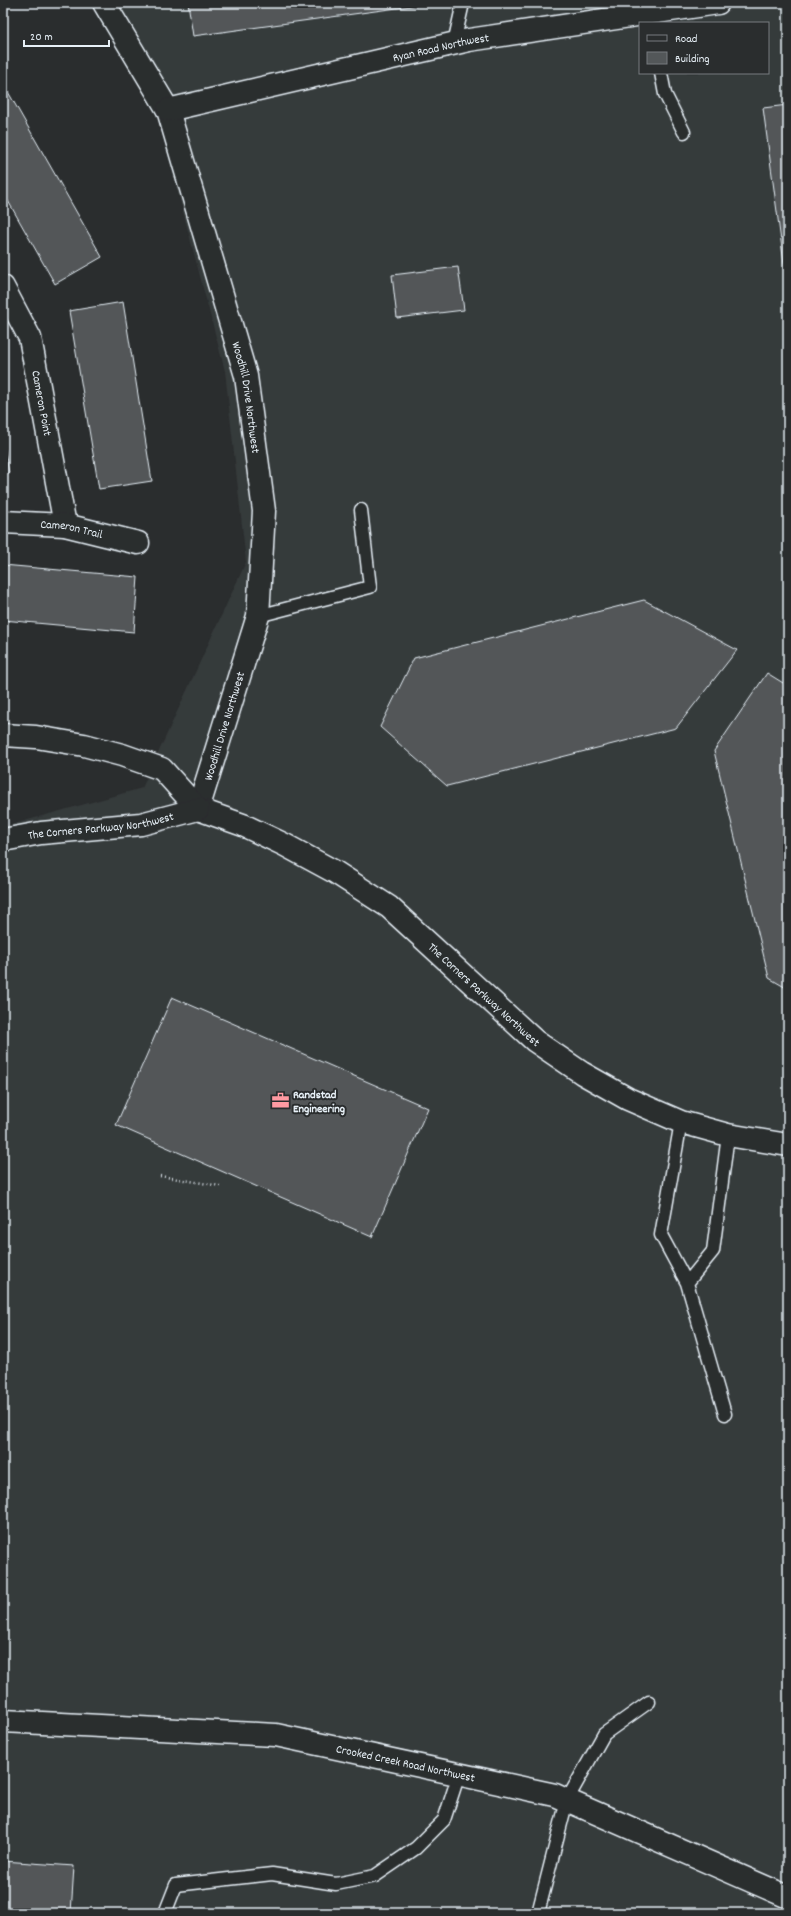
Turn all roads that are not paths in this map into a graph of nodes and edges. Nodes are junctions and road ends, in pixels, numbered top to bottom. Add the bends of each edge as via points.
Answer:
1 (104, 3) edge
2 (463, 3) edge
3 (718, 3) edge
4 (652, 18) edge
5 (454, 44) junction
6 (661, 74) edge
7 (168, 110) junction
8 (684, 132) dead end
9 (3, 287) edge
10 (361, 510) dead end
11 (3, 522) edge
12 (65, 525) junction
13 (138, 543) dead end
14 (258, 616) junction
15 (3, 735) edge
16 (198, 809) junction
17 (3, 840) edge
18 (681, 1122) junction
19 (728, 1135) junction
20 (788, 1145) edge
21 (687, 1283) junction
22 (725, 1414) dead end
23 (649, 1702) dead end
24 (3, 1722) edge
25 (460, 1774) junction
26 (567, 1800) junction
27 (787, 1893) edge
28 (165, 1913) edge
29 (538, 1913) edge

1 - 7 street, Woodhill Drive Northwest
2 - 5 lane
3 - 4 street, Ryan Road Northwest
4 - 5 street, Ryan Road Northwest
5 - 7 street, Ryan Road Northwest
6 - 8 lane via 664,94
7 - 14 street, Woodhill Drive Northwest via 246,376 264,511
9 - 12 street, Cameron Point via 30,338
10 - 14 lane via 370,587
11 - 12 street, Cameron Trail
12 - 13 street, Cameron Trail
14 - 16 street, Woodhill Drive Northwest
15 - 16 street, The Corners Parkway Northwest via 84,745 162,769
16 - 17 street, The Corners Parkway Northwest via 141,824 41,833
16 - 18 street, The Corners Parkway Northwest via 243,825 285,845 335,872 382,902 535,1041 582,1073 628,1099
18 - 19 street, The Corners Parkway Northwest
18 - 21 lane via 661,1235
19 - 20 street, The Corners Parkway Northwest
19 - 21 lane via 713,1251
21 - 22 lane
23 - 26 lane via 604,1734
24 - 25 street, Crooked Creek Road Northwest via 276,1735
25 - 26 street, Crooked Creek Road Northwest via 556,1795
25 - 28 lane via 444,1820 416,1848 375,1876 336,1884 272,1874 176,1885
26 - 27 street, Crooked Creek Road Northwest
26 - 29 lane

